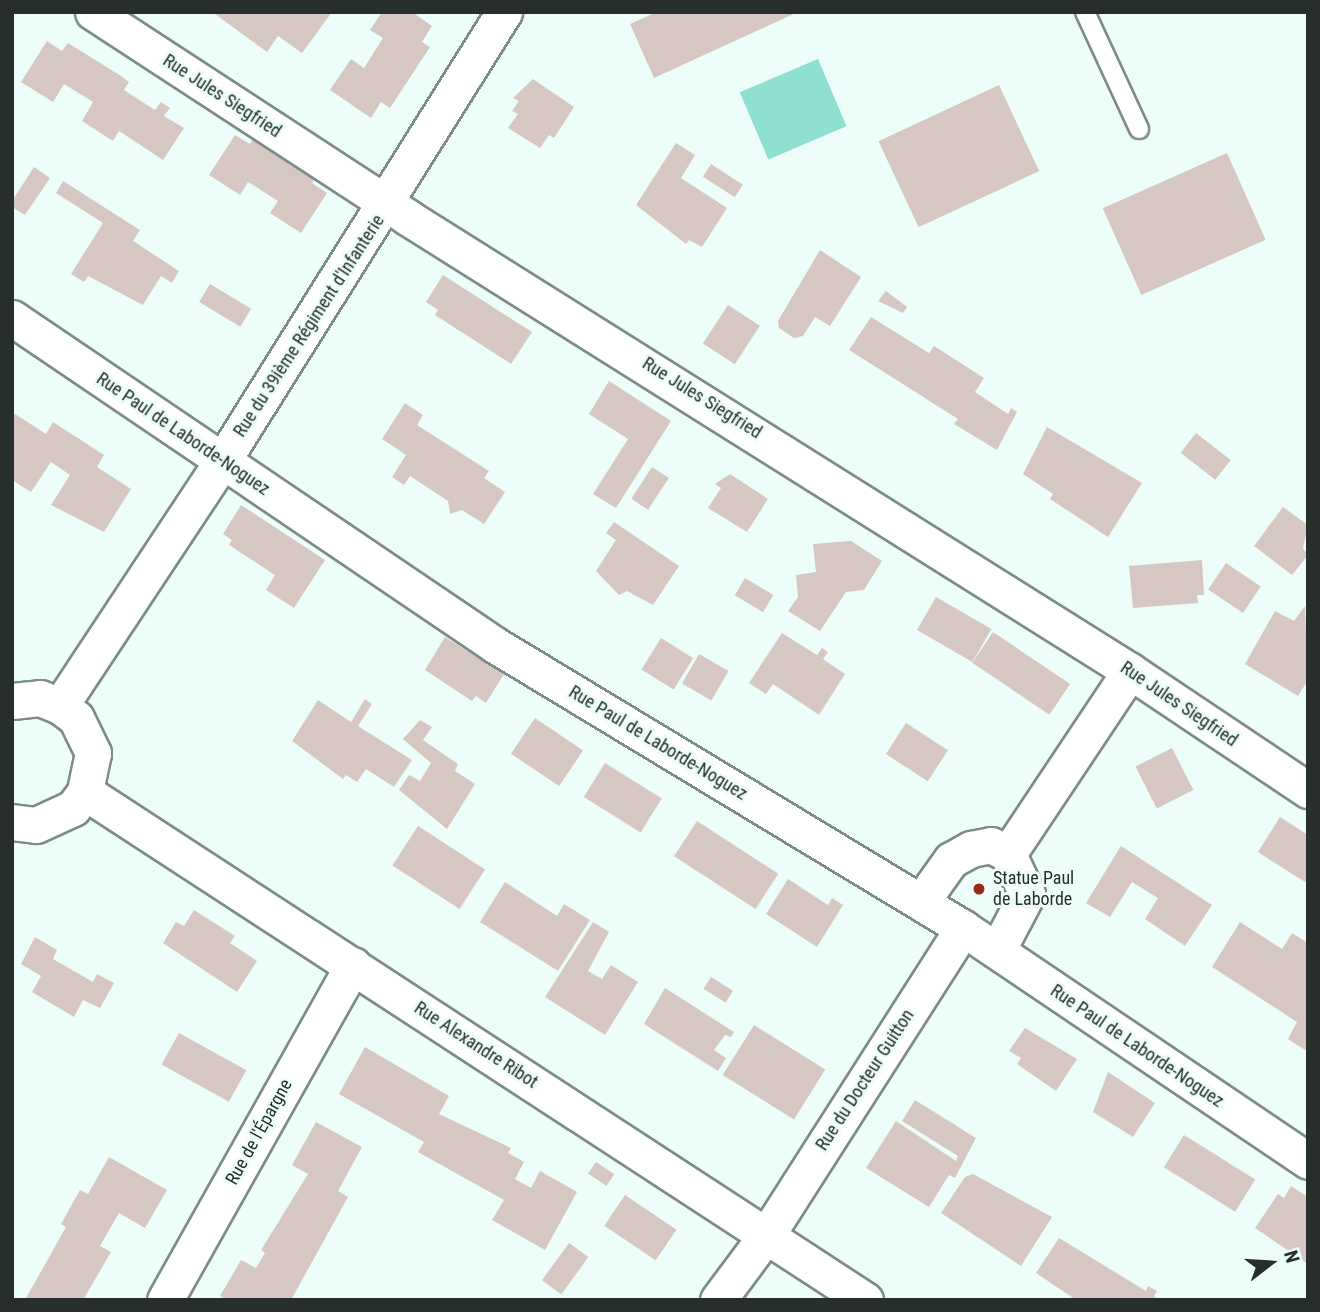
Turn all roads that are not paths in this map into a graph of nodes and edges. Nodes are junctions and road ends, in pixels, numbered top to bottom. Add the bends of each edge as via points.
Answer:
1 (93, 12) edge
2 (504, 12) edge
3 (1084, 12) edge
4 (1139, 130) dead end
5 (387, 202) junction
6 (12, 318) edge
7 (223, 460) junction
8 (1130, 671) junction
9 (12, 701) edge
10 (60, 706) junction
11 (1308, 790) edge
12 (85, 792) junction
13 (12, 822) edge
14 (1009, 854) junction
15 (921, 902) junction
16 (963, 928) junction
17 (997, 951) junction
18 (353, 965) junction
19 (1308, 1161) edge
20 (768, 1233) junction
21 (165, 1300) edge
22 (718, 1300) edge
23 (865, 1300) edge

1 - 5 street, Rue Jules Siegfried
2 - 5 street, Rue du 39ième Régiment d'Infanterie
3 - 4 lane
5 - 7 street, Rue du 39ième Régiment d'Infanterie
5 - 8 street, Rue Jules Siegfried
6 - 7 street, Rue Paul de Laborde-Noguez
7 - 10 street, Rue du 39ième Régiment d'Infanterie
7 - 15 street, Rue Paul de Laborde-Noguez via 495,645
8 - 11 street, Rue Jules Siegfried
8 - 14 street
9 - 10 street via 40,698
10 - 12 street via 87,734 93,753
12 - 13 street via 56,820 36,825
12 - 18 street, Rue Alexandre Ribot
14 - 15 street via 991,845 971,849 951,860
14 - 17 street via 1027,894
15 - 16 street, Rue Paul de Laborde-Noguez
16 - 17 street, Rue Paul de Laborde-Noguez
16 - 20 street, Rue du Docteur Guitton
17 - 19 street, Rue Paul de Laborde-Noguez
18 - 20 street, Rue Alexandre Ribot
18 - 21 street, Rue de l'Épargne
20 - 22 street, Rue du Docteur Guitton
20 - 23 street, Rue Alexandre Ribot

